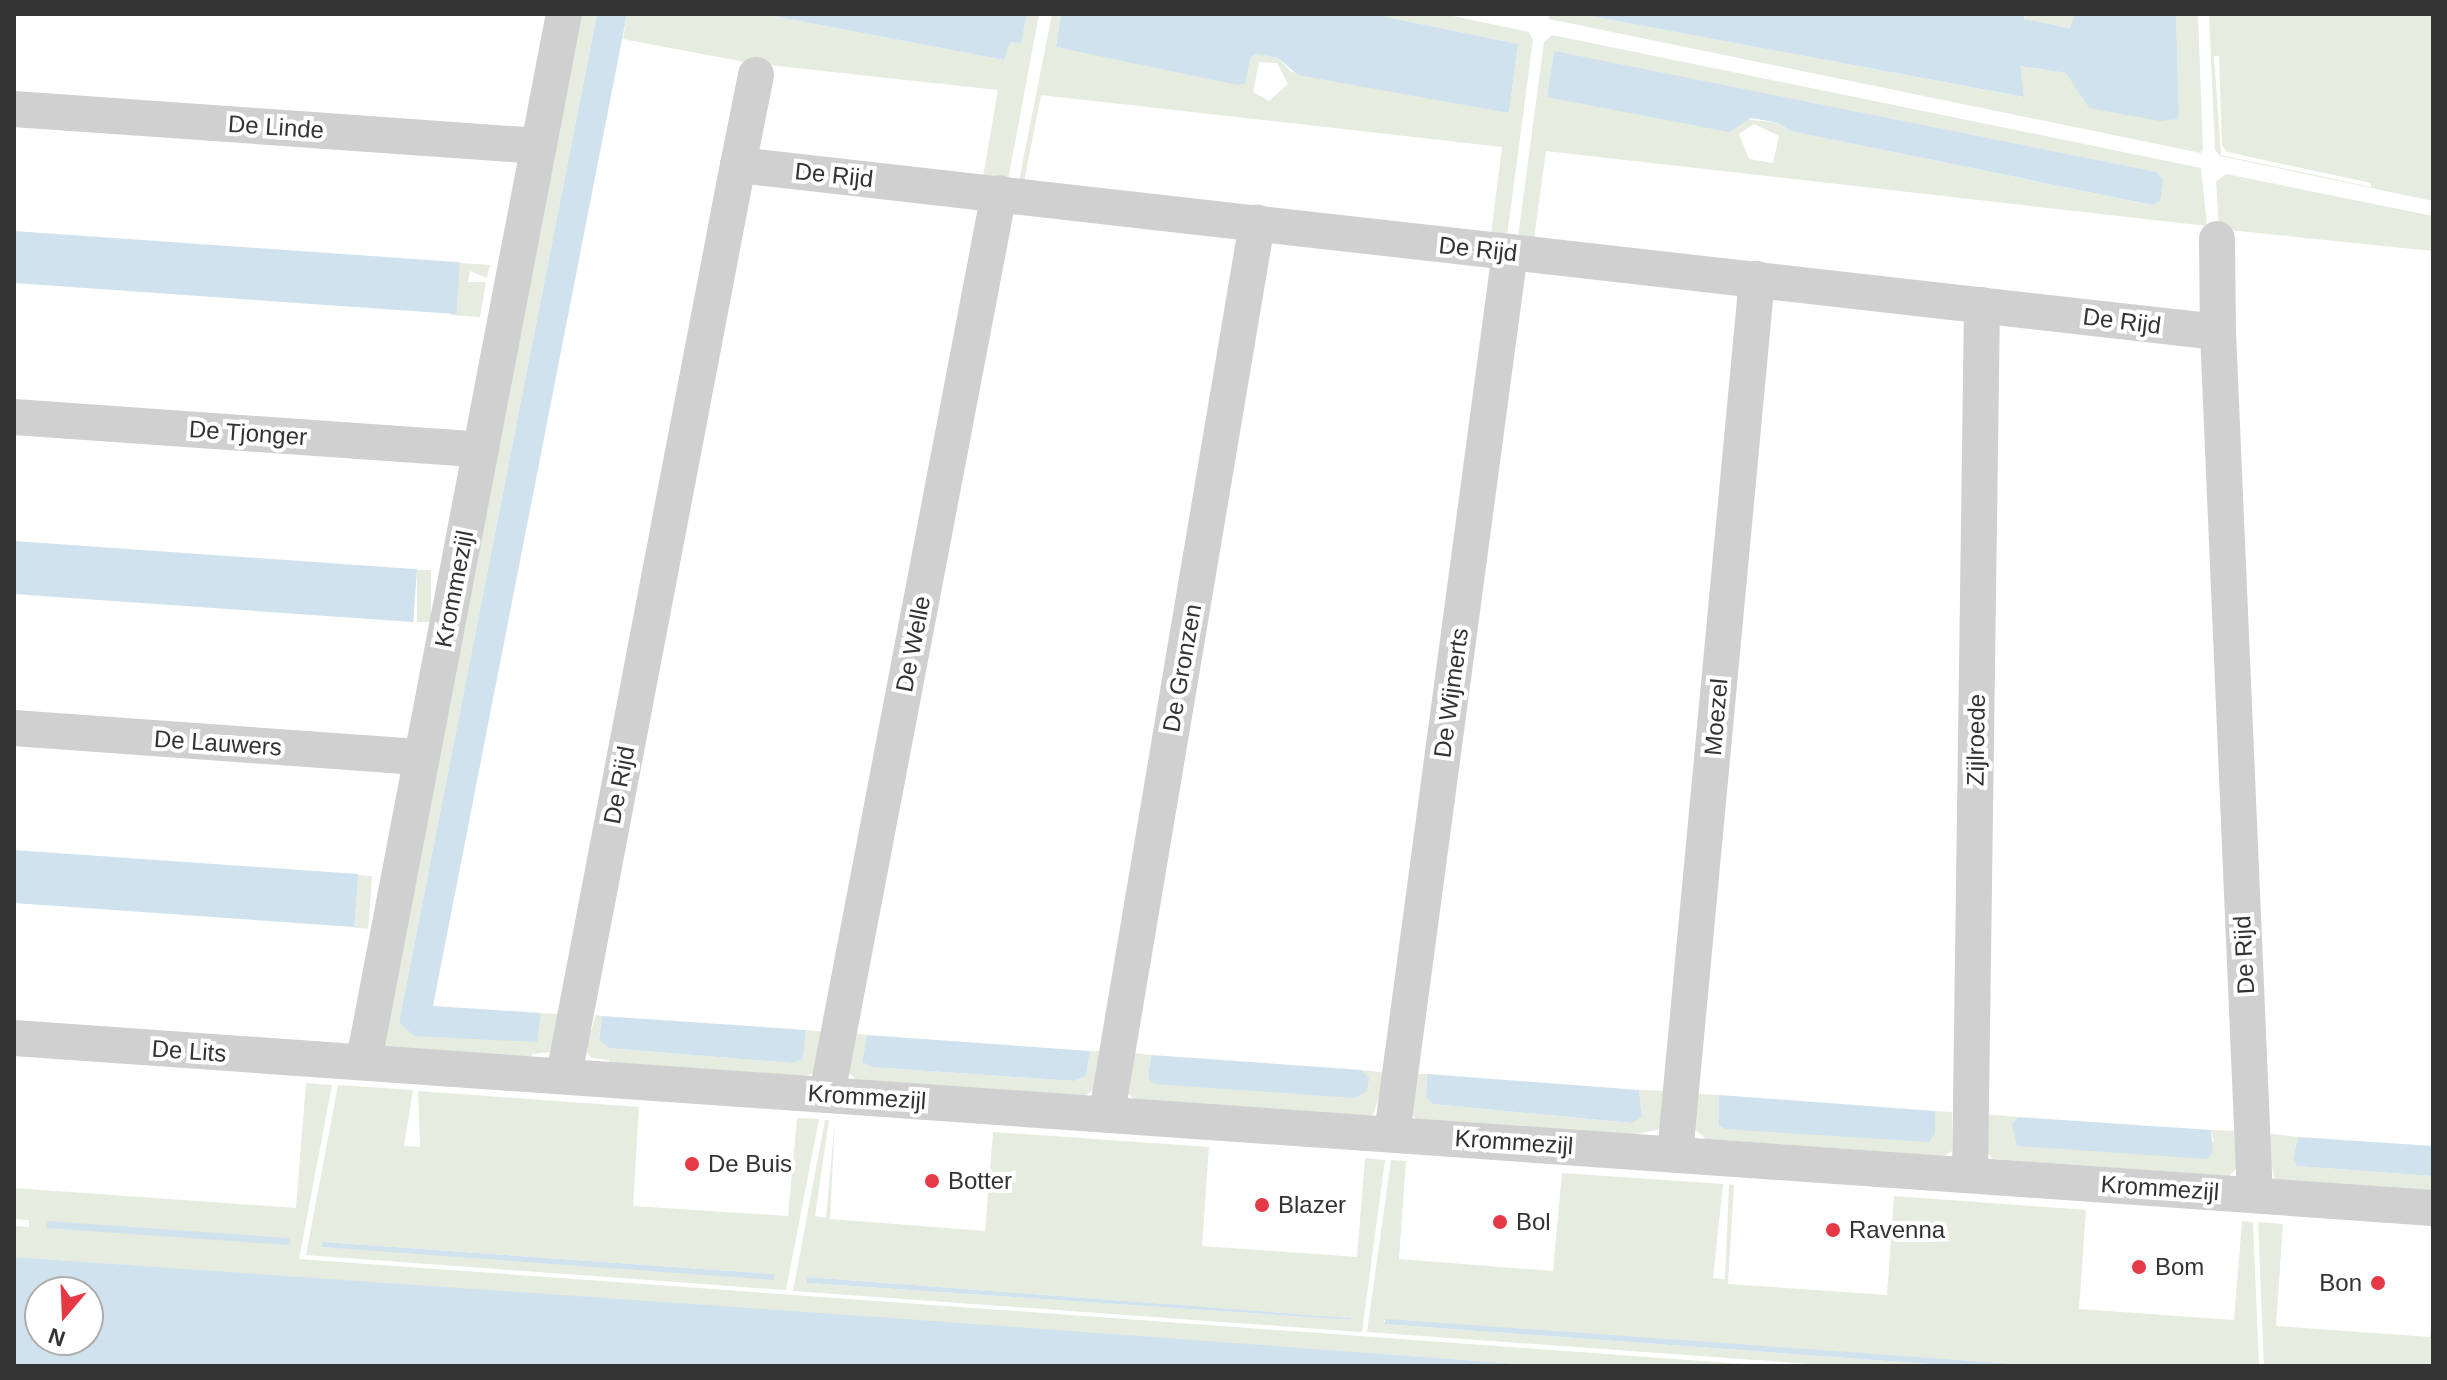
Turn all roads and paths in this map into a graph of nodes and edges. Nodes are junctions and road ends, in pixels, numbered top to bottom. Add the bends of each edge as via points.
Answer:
1 (564, 14) edge
2 (756, 75) dead end
3 (14, 109) edge
4 (539, 146) junction
5 (738, 165) junction
6 (999, 193) junction
7 (1257, 223) junction
8 (2217, 239) dead end
9 (1510, 252) junction
10 (1757, 279) junction
11 (1982, 305) junction
12 (2218, 332) junction
13 (14, 417) edge
14 (481, 450) junction
15 (14, 728) edge
16 (422, 757) junction
17 (14, 1038) edge
18 (364, 1060) junction
19 (564, 1075) junction
20 (827, 1094) junction
21 (1107, 1113) junction
22 (1392, 1134) junction
23 (1675, 1154) junction
24 (1970, 1175) junction
25 (2255, 1195) junction
26 (2433, 1208) edge

1 - 4 street, Krommezijl
2 - 5 street, De Rijd
3 - 4 street, De Linde
4 - 14 street, Krommezijl
5 - 6 street, De Rijd
5 - 19 street, De Rijd
6 - 7 street, De Rijd
6 - 20 street, De Welle
7 - 9 street, De Rijd
7 - 21 street, De Gronzen
8 - 12 street, De Rijd
9 - 10 street, De Rijd
9 - 22 street, De Wijmerts
10 - 11 street, De Rijd
10 - 23 street, Moezel
11 - 12 street, De Rijd
11 - 24 street, Zijlroede
12 - 25 street, De Rijd
13 - 14 street, De Tjonger
14 - 16 street, Krommezijl
15 - 16 street, De Lauwers
16 - 18 street, Krommezijl
17 - 18 street, De Lits
18 - 19 street, Krommezijl
19 - 20 street, Krommezijl
20 - 21 street, Krommezijl
21 - 22 street, Krommezijl
22 - 23 street, Krommezijl
23 - 24 street, Krommezijl
24 - 25 street, Krommezijl
25 - 26 street, Krommezijl

